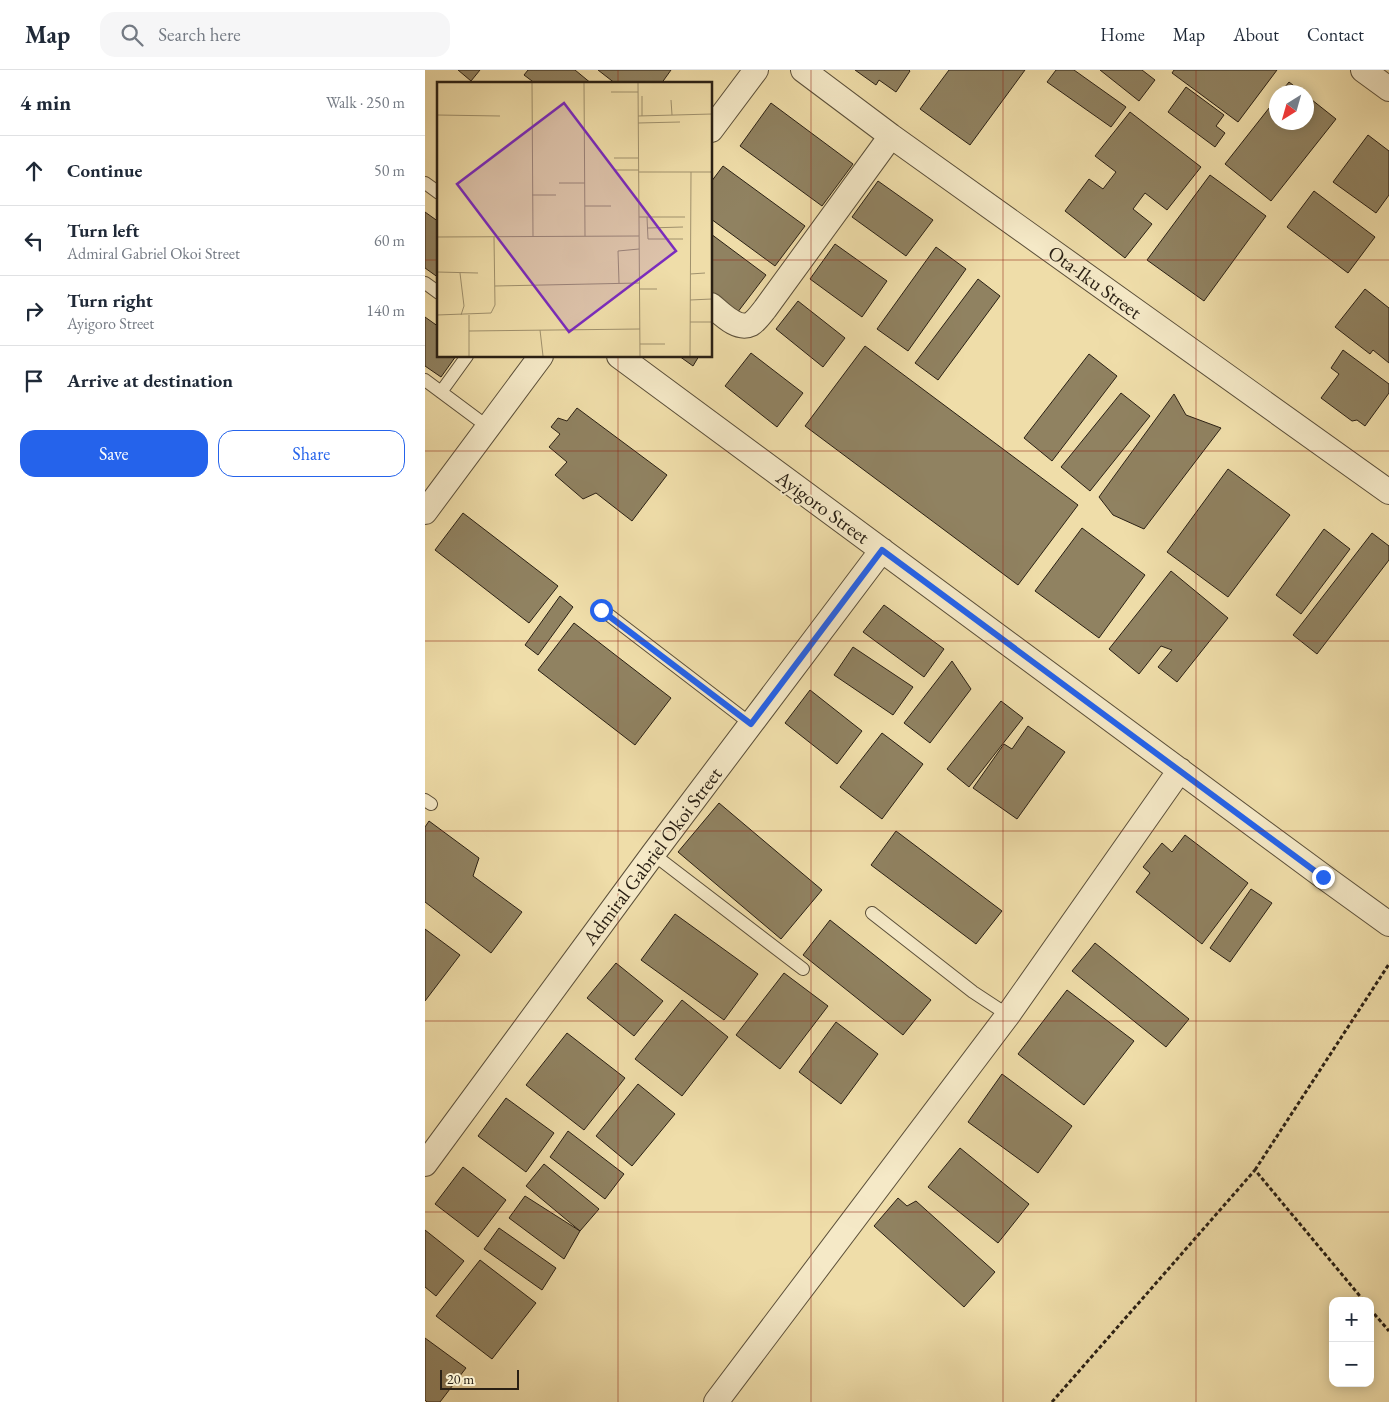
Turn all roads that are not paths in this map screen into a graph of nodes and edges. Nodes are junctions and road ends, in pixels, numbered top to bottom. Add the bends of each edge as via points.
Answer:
1 (756, 70) edge
2 (803, 70) edge
3 (1363, 70) edge
4 (1389, 89) edge
5 (713, 127) edge
6 (891, 136) junction
7 (425, 183) edge
8 (437, 192) edge
9 (425, 283) edge
10 (437, 292) edge
11 (713, 306) edge
12 (466, 358) edge
13 (540, 358) edge
14 (622, 358) edge
15 (425, 380) edge
16 (441, 392) junction
17 (488, 428) junction
18 (1389, 492) edge
19 (425, 512) edge
20 (882, 550) junction
21 (601, 610) dead end
22 (751, 724) junction
23 (1180, 770) junction
24 (653, 854) junction
25 (872, 913) dead end
26 (1389, 924) edge
27 (803, 969) dead end
28 (1008, 1015) junction
29 (425, 1164) edge
30 (716, 1402) edge

1 - 5 street
2 - 6 street, Ota-Iku Street
3 - 4 street
6 - 11 street via 752,324 743,326 735,323
6 - 18 street, Ota-Iku Street
7 - 8 lane
9 - 10 lane
12 - 16 lane
13 - 17 street
14 - 20 street, Ayigoro Street
15 - 16 lane
16 - 17 lane
17 - 19 street
20 - 22 street, Admiral Gabriel Okoi Street
20 - 23 street, Ayigoro Street
21 - 22 lane
22 - 24 street, Admiral Gabriel Okoi Street
23 - 26 street, Ayigoro Street
23 - 28 street
24 - 27 lane
24 - 29 street, Admiral Gabriel Okoi Street
25 - 28 lane via 973,992
28 - 30 street

